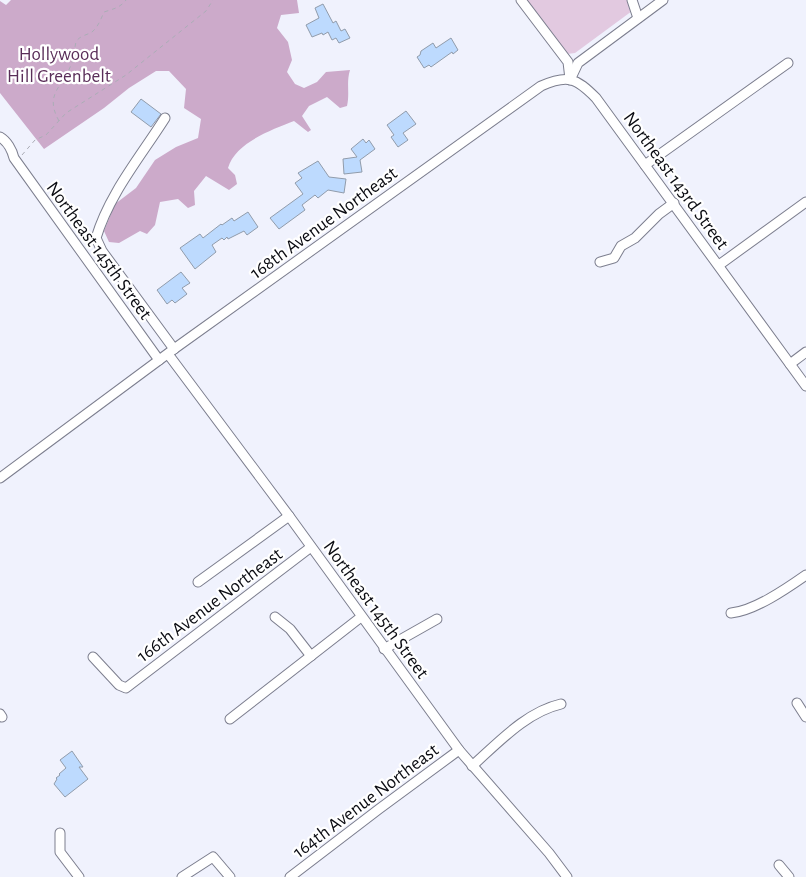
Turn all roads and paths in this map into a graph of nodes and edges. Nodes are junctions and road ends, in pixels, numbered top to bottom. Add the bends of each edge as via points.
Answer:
1 (126, 0) edge
2 (213, 0) edge
3 (521, 0) edge
4 (632, 0) edge
5 (663, 0) edge
6 (638, 18) junction
7 (788, 63) dead end
8 (570, 80) junction
9 (166, 118) dead end
10 (60, 121) junction
11 (0, 137) edge
12 (0, 143) edge
13 (15, 160) junction
14 (646, 165) junction
15 (806, 202) edge
16 (674, 203) junction
17 (600, 262) dead end
18 (719, 265) junction
19 (171, 352) junction
20 (806, 352) edge
21 (159, 360) junction
22 (790, 364) junction
23 (806, 386) edge
24 (0, 478) edge
25 (289, 516) junction
26 (312, 547) junction
27 (806, 575) edge
28 (198, 582) dead end
29 (731, 613) dead end
30 (275, 617) dead end
31 (361, 617) junction
32 (437, 619) dead end
33 (384, 649) junction
34 (311, 656) junction
35 (93, 657) dead end
36 (797, 703) dead end
37 (561, 704) dead end
38 (806, 717) edge
39 (230, 719) dead end
40 (459, 750) junction
41 (472, 766) junction
42 (60, 833) dead end
43 (779, 864) dead end
44 (79, 877) edge
45 (182, 877) edge
46 (230, 877) edge
47 (290, 877) edge
48 (567, 877) edge
49 (789, 877) edge

1 - 10 path via 104,12 97,26 76,42 71,67 53,100 53,110
2 - 10 path via 206,11 126,75 66,113
3 - 8 street via 568,62
4 - 6 street
5 - 6 street
6 - 8 street via 578,63
7 - 14 street
8 - 14 street, Northeast 143rd Street via 582,84 596,98
8 - 19 street, 168th Avenue Northeast via 558,79 541,86
9 - 19 street, Northeast 145th Street via 116,194 100,223 96,238
10 - 13 path
11 - 13 street, Northeast 145th Street via 13,152
12 - 13 street, Northeast 145th Street
13 - 21 street, Northeast 145th Street
14 - 16 street, Northeast 143rd Street
15 - 18 street
16 - 17 street via 636,238 621,246 614,258
16 - 18 street, Northeast 143rd Street
18 - 22 street, Northeast 143rd Street
19 - 21 street, 168th Avenue Northeast
19 - 25 street, Northeast 145th Street
20 - 22 street
21 - 24 street, 168th Avenue Northeast
22 - 23 street, Northeast 143rd Street
25 - 26 street, Northeast 145th Street
25 - 28 street
26 - 31 street, Northeast 145th Street
26 - 35 street, 166th Avenue Northeast via 126,688 119,685
27 - 29 street via 754,607
30 - 34 street via 290,629
31 - 33 street, Northeast 145th Street
31 - 34 street
32 - 33 street
33 - 40 street, Northeast 145th Street
34 - 39 street
36 - 38 street
37 - 41 street via 511,730
40 - 41 street, Northeast 145th Street
40 - 47 street, 164th Avenue Northeast
41 - 48 street, Northeast 145th Street
42 - 44 street via 60,852
43 - 49 street
45 - 46 street via 213,857

